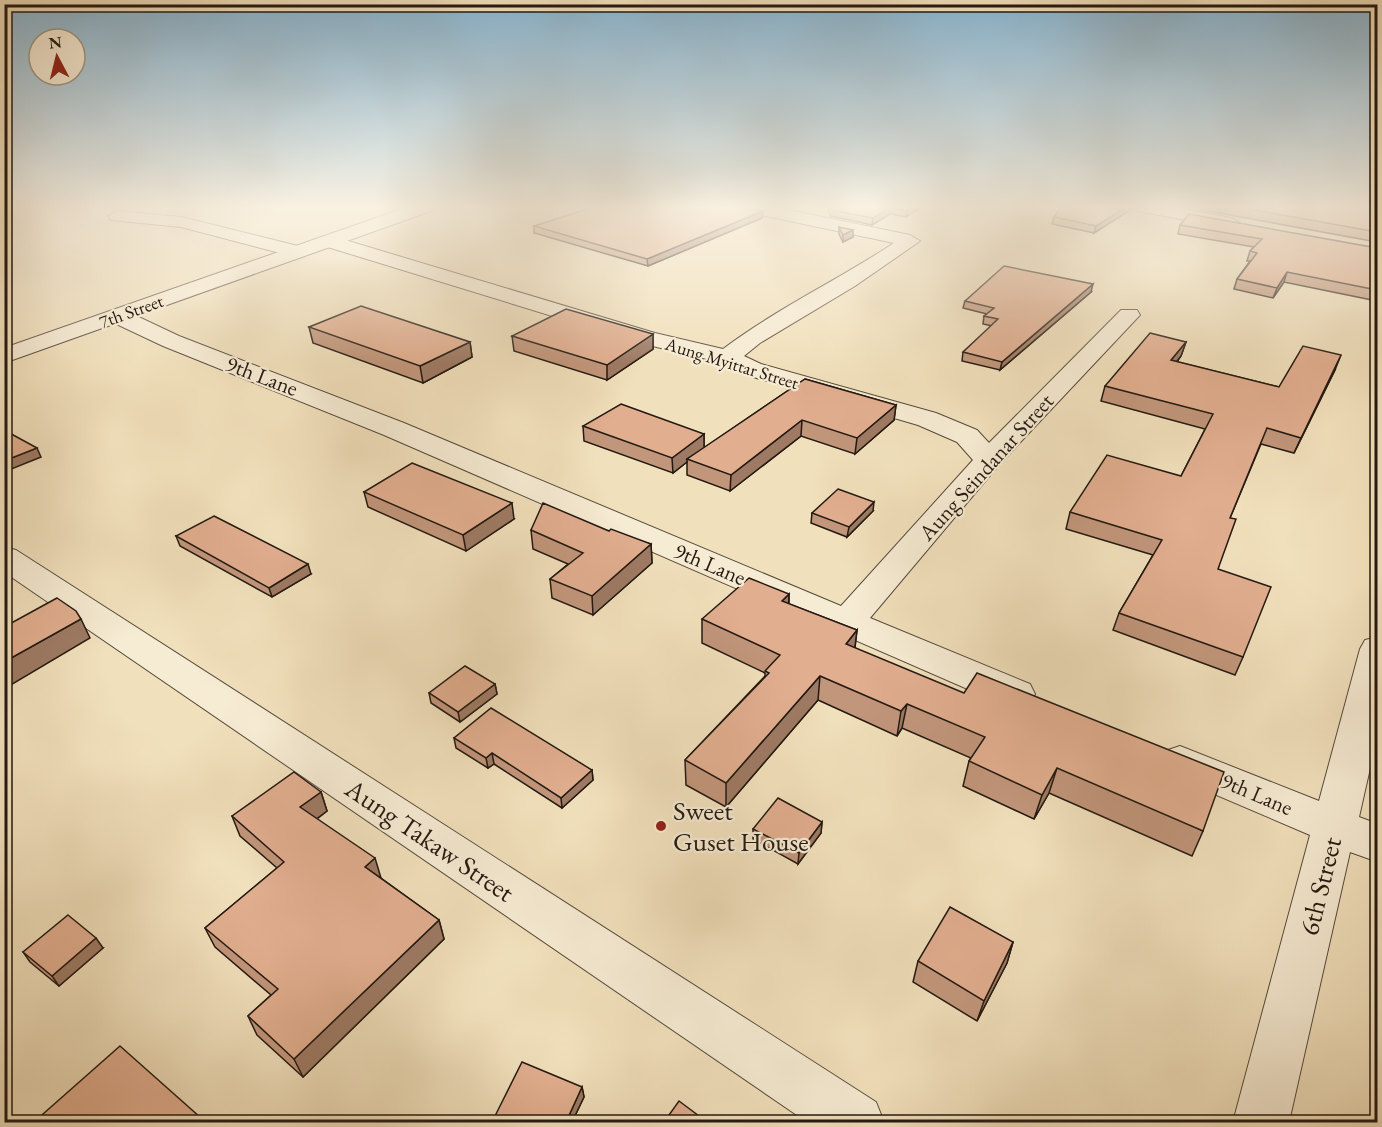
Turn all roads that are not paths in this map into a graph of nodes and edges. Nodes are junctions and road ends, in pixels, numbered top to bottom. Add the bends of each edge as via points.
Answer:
1 (280, 259) edge
2 (386, 259) edge
3 (883, 259) edge
4 (1129, 315) dead end
5 (118, 316) junction
6 (4, 356) edge
7 (727, 357) junction
8 (988, 460) junction
9 (4, 557) edge
10 (846, 623) junction
11 (1377, 649) edge
12 (1041, 704) edge
13 (1150, 750) edge
14 (1334, 827) junction
15 (1377, 844) edge
16 (856, 1122) edge
17 (1261, 1122) edge

1 - 5 street, 7th Street
2 - 7 street, Aung Myittar Street via 648,338
3 - 7 street
4 - 8 street, Aung Seindanar Street
5 - 6 street, 7th Street
5 - 10 street, 9th Lane via 171,341 394,429
7 - 8 street, Aung Myittar Street via 785,379 927,419 968,436
8 - 10 street, Aung Seindanar Street
9 - 16 street, Aung Takaw Street
10 - 12 street, 9th Lane
11 - 14 street, 6th Street
13 - 14 street, 9th Lane
14 - 15 street, 9th Lane
14 - 17 street, 6th Street

